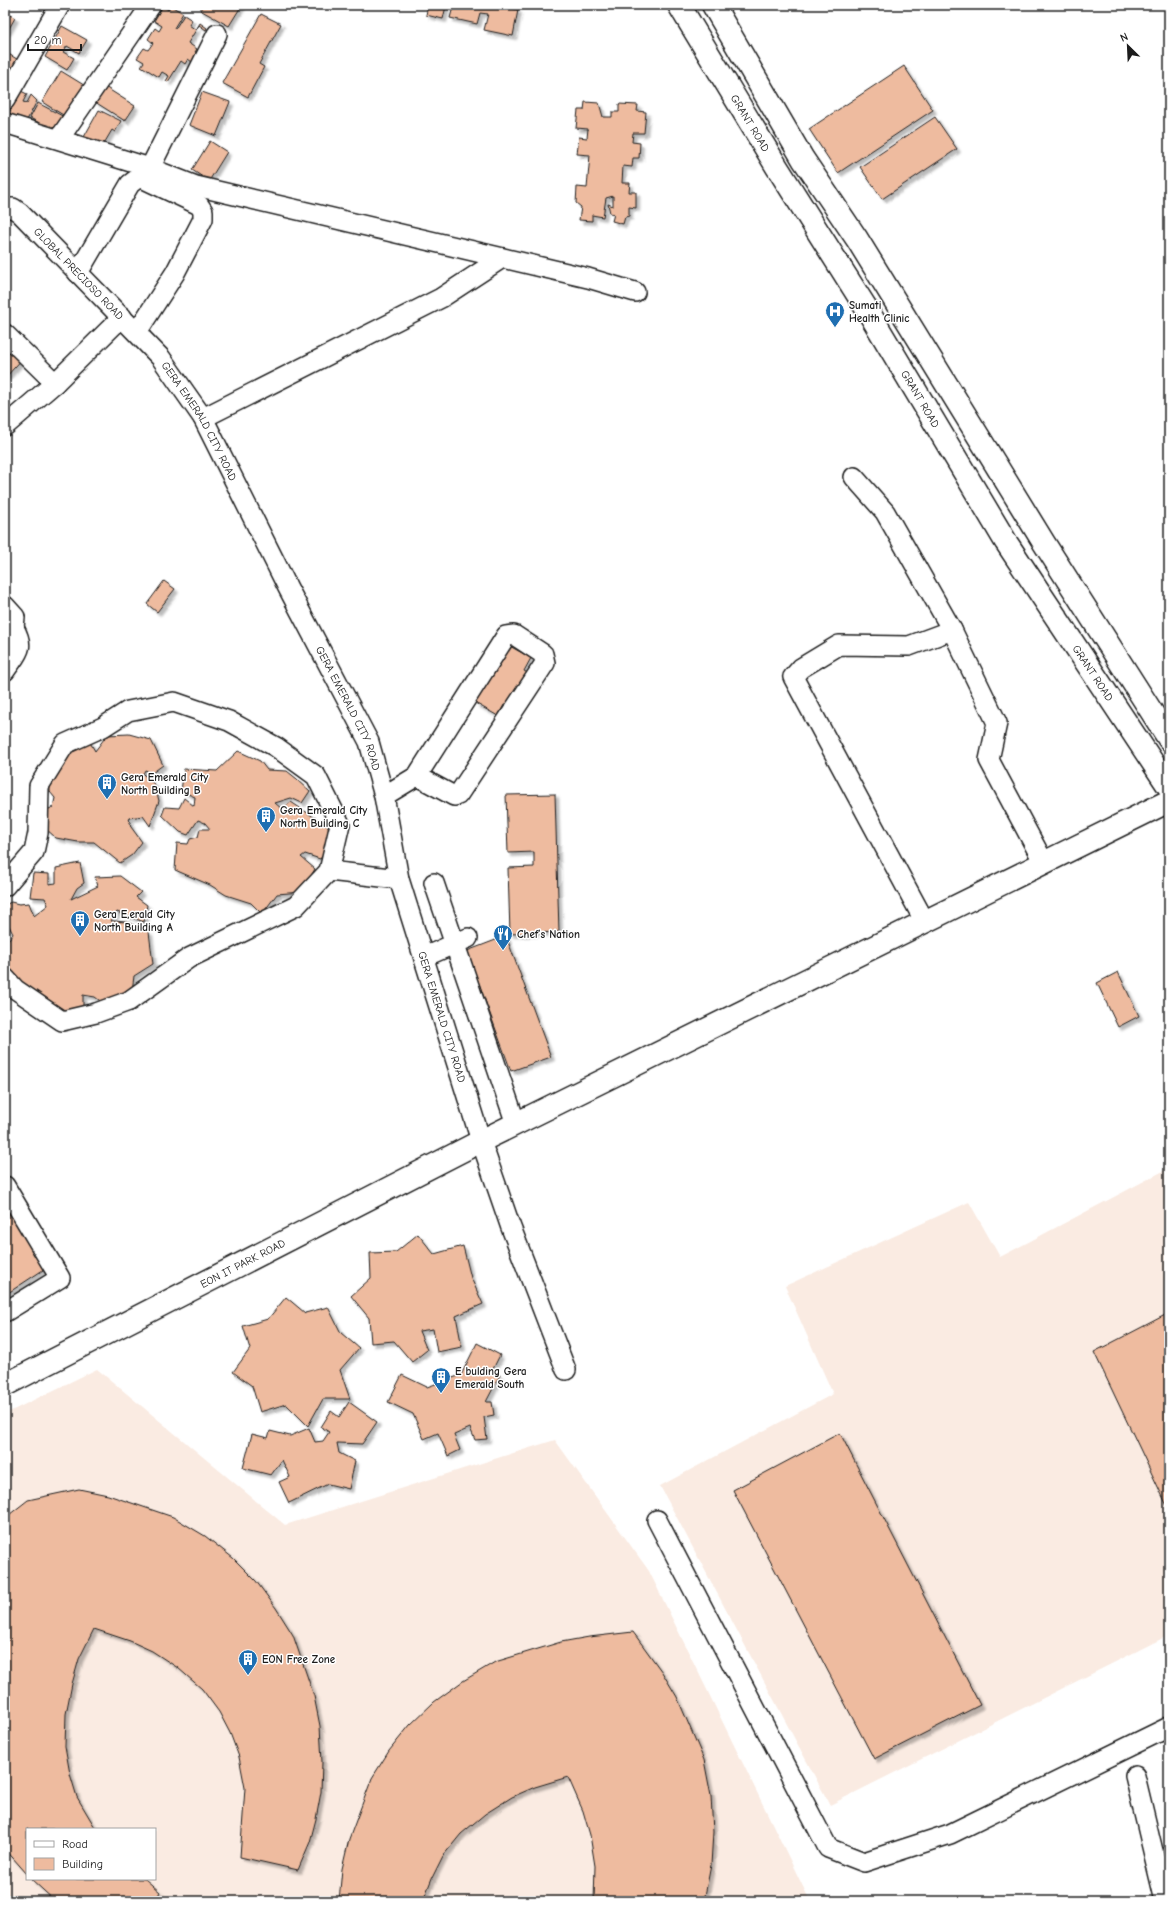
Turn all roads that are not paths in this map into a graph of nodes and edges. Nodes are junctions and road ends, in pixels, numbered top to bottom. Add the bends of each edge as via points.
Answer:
1 (60, 5) edge
2 (151, 5) edge
3 (679, 5) edge
4 (714, 5) edge
5 (217, 34) dead end
6 (5, 100) edge
7 (5, 123) edge
8 (59, 139) junction
9 (150, 168) junction
10 (6, 208) edge
11 (502, 258) junction
12 (78, 273) junction
13 (635, 292) dead end
14 (122, 317) junction
15 (137, 332) junction
16 (5, 334) edge
17 (55, 383) junction
18 (204, 418) junction
19 (5, 426) edge
20 (854, 477) dead end
21 (5, 606) edge
22 (952, 630) junction
23 (10, 633) edge
24 (5, 671) edge
25 (1169, 740) edge
26 (417, 776) junction
27 (1169, 787) edge
28 (384, 796) junction
29 (1169, 801) edge
30 (1044, 863) junction
31 (329, 871) junction
32 (400, 878) junction
33 (434, 883) dead end
34 (5, 886) edge
35 (925, 922) junction
36 (461, 940) junction
37 (424, 957) junction
38 (5, 978) edge
39 (516, 1124) junction
40 (481, 1141) junction
41 (5, 1186) edge
42 (5, 1312) edge
43 (566, 1370) dead end
44 (5, 1385) edge
45 (657, 1520) dead end
46 (1169, 1727) edge
47 (1135, 1776) dead end
48 (1165, 1901) edge

1 - 6 street
2 - 8 street
3 - 27 main road, GRANT ROAD via 868,311 1006,542
4 - 25 main road via 804,159 857,239
5 - 9 street
7 - 8 street
8 - 9 street
9 - 11 street via 196,186
10 - 12 street, GLOBAL PRECIOSO ROAD via 13,208 20,213
11 - 13 street
11 - 18 street via 441,298
12 - 14 street, GLOBAL PRECIOSO ROAD
12 - 15 street via 130,184 138,178 199,205 203,211 203,219 175,273
14 - 15 street, GERA EMERALD CITY ROAD
14 - 17 street, GLOBAL PRECIOSO ROAD
15 - 18 street, GERA EMERALD CITY ROAD via 161,358
16 - 17 street
17 - 19 street, GLOBAL PRECIOSO ROAD
18 - 28 street, GERA EMERALD CITY ROAD via 368,742
20 - 22 street via 885,512
21 - 23 street via 15,617
22 - 30 street via 997,723 989,760
22 - 35 street via 909,646 840,645 801,668 793,677
23 - 24 street via 21,642 20,650
26 - 26 street via 506,636 514,635 543,654 545,663 458,795 454,796
26 - 28 street
28 - 32 street, GERA EMERALD CITY ROAD
29 - 30 main road, EON IT PARK ROAD
30 - 35 main road, EON IT PARK ROAD
31 - 32 street
31 - 34 street via 340,824 316,776 276,747 229,721 174,702 128,711 102,727 65,744 39,786 38,833 34,852
31 - 38 street via 296,906 189,958 129,1001 96,1013 62,1021 15,989
32 - 37 street, GERA EMERALD CITY ROAD
33 - 36 street
35 - 39 main road, EON IT PARK ROAD
36 - 37 street
36 - 39 street
37 - 40 street, GERA EMERALD CITY ROAD
39 - 40 main road, EON IT PARK ROAD
40 - 43 street, GERA EMERALD CITY ROAD via 510,1225
40 - 44 main road, EON IT PARK ROAD
41 - 42 street via 60,1278
45 - 46 street via 828,1848 864,1862 950,1834
47 - 48 street

